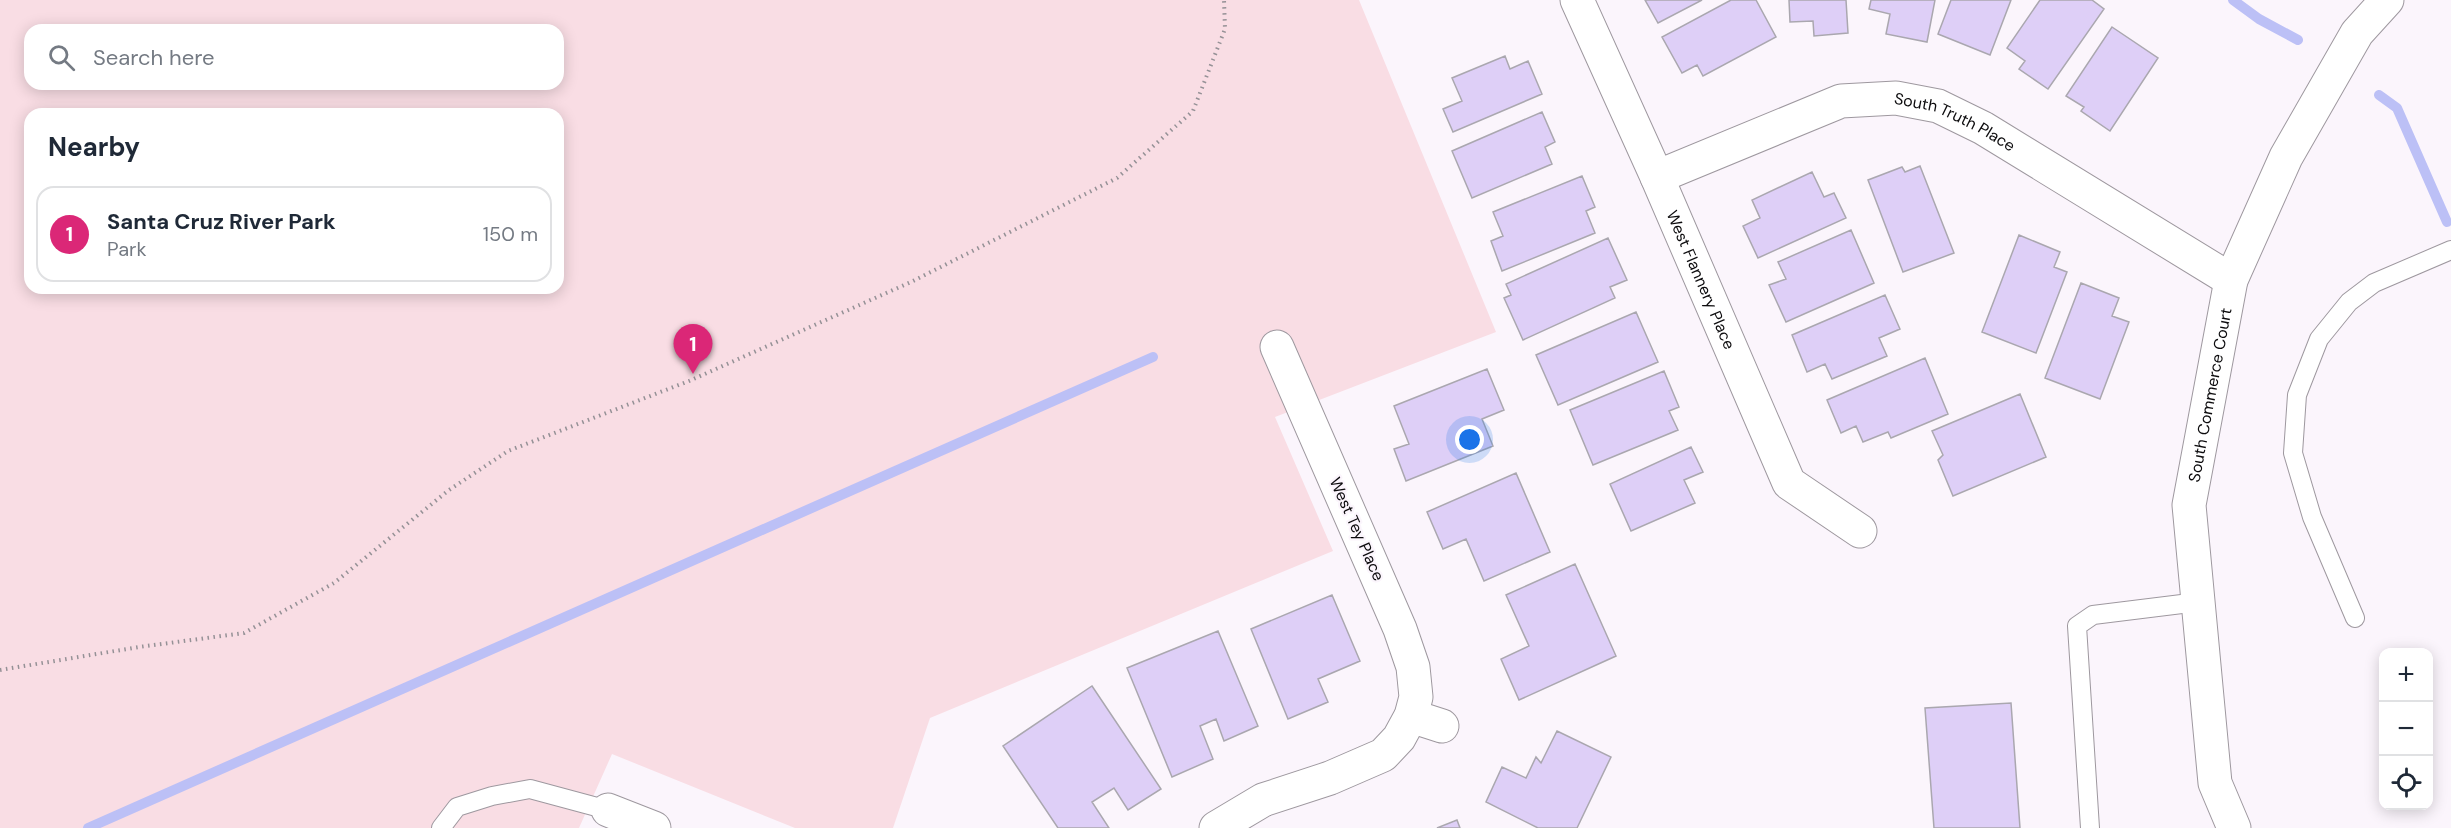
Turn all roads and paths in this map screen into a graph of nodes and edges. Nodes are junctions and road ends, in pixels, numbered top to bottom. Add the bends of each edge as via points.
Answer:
1 (1224, 0) edge
2 (1577, 0) edge
3 (2387, 0) edge
4 (1657, 177) junction
5 (2451, 250) edge
6 (2231, 280) junction
7 (1277, 347) dead end
8 (1860, 531) dead end
9 (2198, 602) junction
10 (2355, 618) dead end
11 (0, 670) edge
12 (1412, 716) junction
13 (1442, 726) dead end
14 (608, 810) joint
15 (441, 828) edge
16 (654, 828) edge
17 (1216, 828) edge
18 (2090, 828) edge
19 (2234, 828) edge

1 - 11 path via 1225,29 1193,111 1117,178 911,282 688,381 508,451 448,490 334,583 244,633
2 - 4 street, West Flannery Place
3 - 6 street, South Commerce Court via 2357,33 2286,157
4 - 6 street, South Truth Place via 1841,101 1896,98 1938,106 1983,128
4 - 8 street, West Flannery Place via 1789,483
5 - 10 lane via 2374,282 2349,302 2319,339 2297,395 2293,453 2312,517
6 - 9 street, South Commerce Court via 2189,505
7 - 12 street, West Tey Place via 1400,629 1413,667 1416,697
9 - 18 lane via 2093,615 2077,626
9 - 19 street, South Commerce Court via 2215,783
12 - 13 street
12 - 17 street via 1399,738 1383,754 1330,778 1263,800
14 - 15 lane via 530,789 457,807
14 - 16 street

